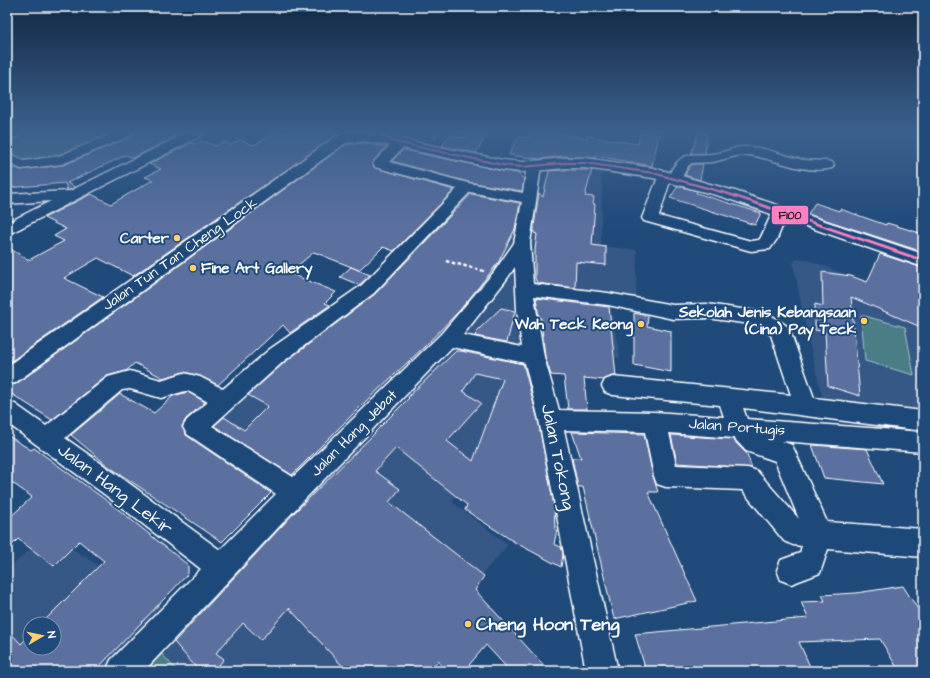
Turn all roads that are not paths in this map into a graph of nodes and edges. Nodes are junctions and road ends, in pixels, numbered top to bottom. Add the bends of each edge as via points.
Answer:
1 (130, 165) edge
2 (307, 165) edge
3 (382, 165) edge
4 (501, 165) edge
5 (548, 165) edge
6 (595, 165) edge
7 (680, 165) edge
8 (803, 165) edge
9 (827, 165) dead end
10 (534, 166) junction
11 (670, 176) junction
12 (468, 187) junction
13 (76, 194) junction
14 (7, 199) edge
15 (530, 199) junction
16 (780, 212) junction
17 (7, 229) edge
18 (522, 243) junction
19 (923, 261) edge
20 (525, 289) junction
21 (448, 339) junction
22 (534, 357) junction
23 (7, 377) edge
24 (613, 386) dead end
25 (728, 397) junction
26 (225, 400) junction
27 (806, 406) junction
28 (7, 410) edge
29 (550, 420) junction
30 (923, 421) edge
31 (655, 422) junction
32 (739, 427) junction
33 (47, 439) junction
34 (923, 442) edge
35 (295, 492) junction
36 (819, 535) junction
37 (923, 543) edge
38 (222, 568) junction
39 (791, 570) dead end
40 (122, 671) edge
41 (602, 671) edge

1 - 13 street
2 - 23 street, Jalan Tun Tan Cheng Lock
3 - 12 street
4 - 10 main road
5 - 10 main road
6 - 11 main road
7 - 11 street
8 - 9 street
10 - 15 street, Jalan Hang Jebat
11 - 16 main road
11 - 16 street via 650,218 751,246 764,245
12 - 15 street
12 - 26 street via 368,289 277,355
13 - 14 street
13 - 17 street
15 - 18 street, Jalan Hang Jebat
16 - 19 main road
18 - 20 street, Jalan Tokong
18 - 21 street, Jalan Hang Jebat via 500,276
20 - 22 street, Jalan Tokong
20 - 27 street via 608,299 673,312 706,311 762,319 780,332
21 - 22 street
21 - 35 street, Jalan Hang Jebat
22 - 29 street, Jalan Tokong
24 - 25 street
25 - 27 street
25 - 32 street
26 - 33 street via 192,383 184,382 161,389 130,380 116,383
26 - 35 street via 195,427
27 - 30 street
28 - 33 street, Jalan Hang Lekir
29 - 31 street, Jalan Portugis
29 - 41 street, Jalan Tokong
31 - 32 street, Jalan Portugis
31 - 36 street via 666,476 748,479 793,532
32 - 34 street, Jalan Portugis
32 - 36 street via 754,444 784,453
33 - 38 street, Jalan Hang Lekir
35 - 38 street, Jalan Hang Jebat
36 - 37 street
36 - 39 street via 810,563
38 - 40 street, Jalan Hang Jebat

